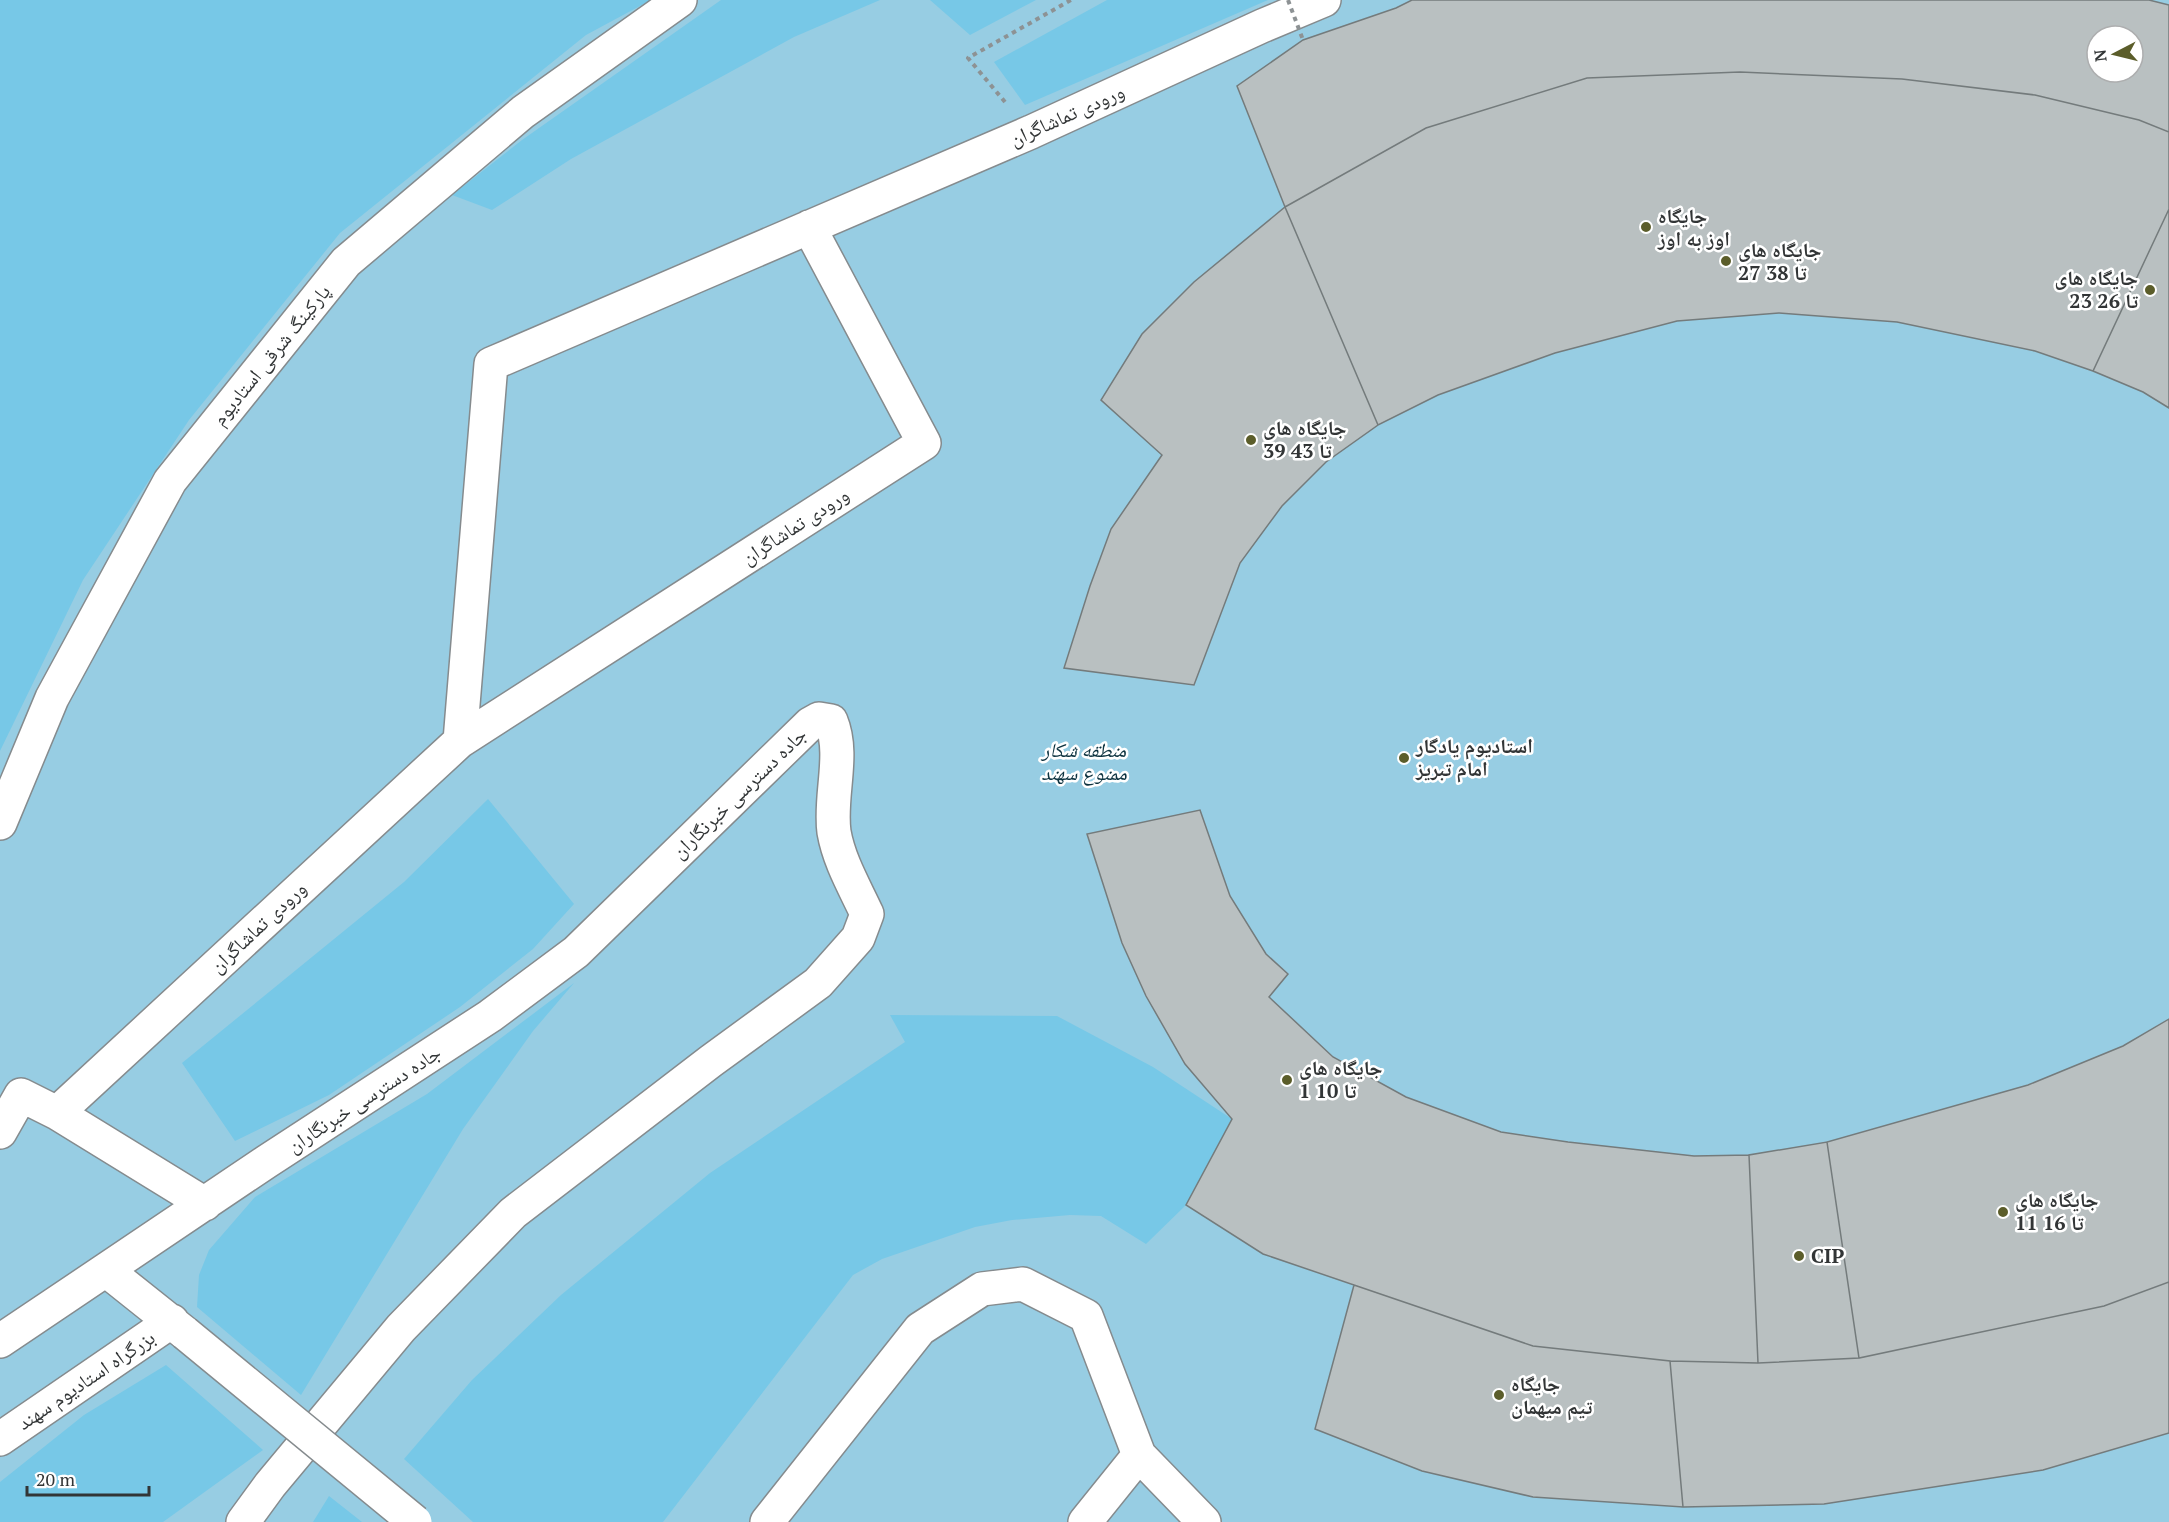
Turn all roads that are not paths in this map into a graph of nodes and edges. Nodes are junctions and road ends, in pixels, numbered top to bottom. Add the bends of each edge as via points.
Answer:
1 (680, 0) edge
2 (1324, 0) edge
3 (809, 227) junction
4 (460, 741) junction
5 (0, 823) edge
6 (57, 1113) junction
7 (0, 1132) edge
8 (205, 1204) junction
9 (106, 1270) junction
10 (179, 1327) junction
11 (0, 1341) edge
12 (0, 1439) edge
13 (1139, 1455) junction
14 (243, 1522) edge
15 (415, 1522) edge
16 (767, 1522) edge
17 (1085, 1522) edge
18 (1204, 1522) edge

1 - 5 street, پارکینگ شرقی استادیوم via 524,112 346,262 170,481 52,698
2 - 3 street, ورودی تماشاگران
3 - 4 street, ورودی تماشاگران via 491,364
3 - 4 street, ورودی تماشاگران via 924,443
4 - 6 street, ورودی تماشاگران
6 - 7 street via 21,1095
6 - 8 street
8 - 9 street, جاده دسترسی خبرنگاران
8 - 14 street, جاده دسترسی خبرنگاران via 480,1022 576,952 810,724 819,719 831,721 836,740 834,832 841,858 867,914 858,938 818,983 513,1213 401,1328
9 - 10 street
9 - 11 street
10 - 12 street, بزرگراه استادیوم سهند
10 - 15 street, bridge
13 - 16 street via 1086,1316 1023,1284 982,1289 920,1329
13 - 17 street
13 - 18 street

